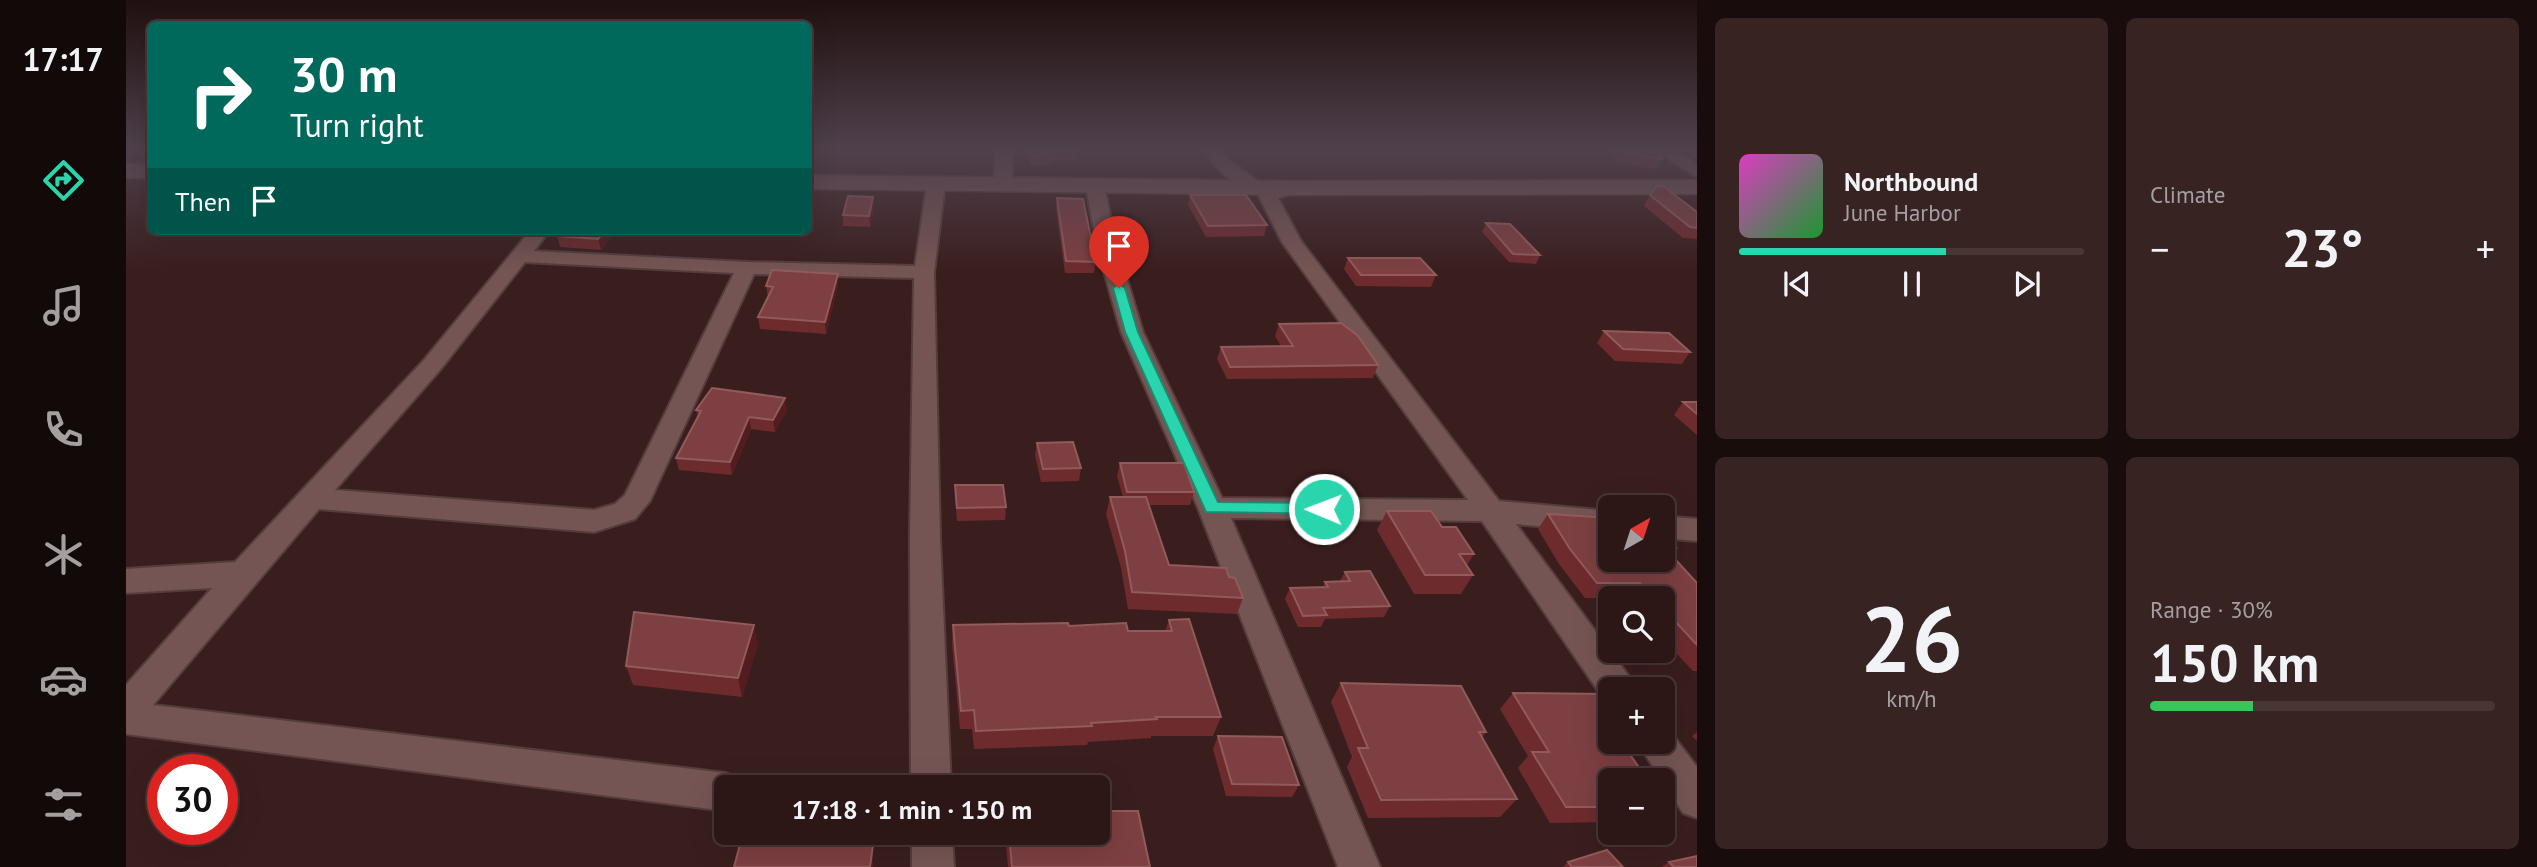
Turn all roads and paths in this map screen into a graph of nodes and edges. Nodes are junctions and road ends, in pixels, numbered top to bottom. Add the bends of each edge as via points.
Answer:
1 (935, 189) edge
2 (1096, 189) edge
3 (1242, 189) edge
4 (1263, 189) edge
5 (1584, 189) edge
6 (1282, 196) junction
7 (537, 235) edge
8 (520, 256) junction
9 (747, 268) junction
10 (925, 272) junction
11 (312, 498) junction
12 (1212, 508) junction
13 (1490, 511) junction
14 (1598, 521) edge
15 (1675, 528) edge
16 (1697, 530) edge
17 (243, 574) junction
18 (126, 581) edge
19 (1609, 677) edge
20 (126, 711) edge
21 (126, 718) edge
22 (1665, 754) edge
23 (931, 775) edge
24 (714, 791) edge
25 (1697, 799) edge
26 (932, 845) edge
27 (933, 867) edge
28 (1359, 867) edge

1 - 10 street
2 - 12 street via 1132,332
3 - 6 street
4 - 6 main road
5 - 6 main road
6 - 13 street via 1292,242
7 - 8 street
8 - 9 street
8 - 11 street via 432,365
9 - 10 street
9 - 11 street via 636,500 625,512 594,521
10 - 23 street
11 - 17 street
12 - 13 street
12 - 28 street
13 - 14 street
13 - 19 street
15 - 16 street
17 - 18 street
17 - 20 street
21 - 24 street
22 - 25 street
26 - 27 street

